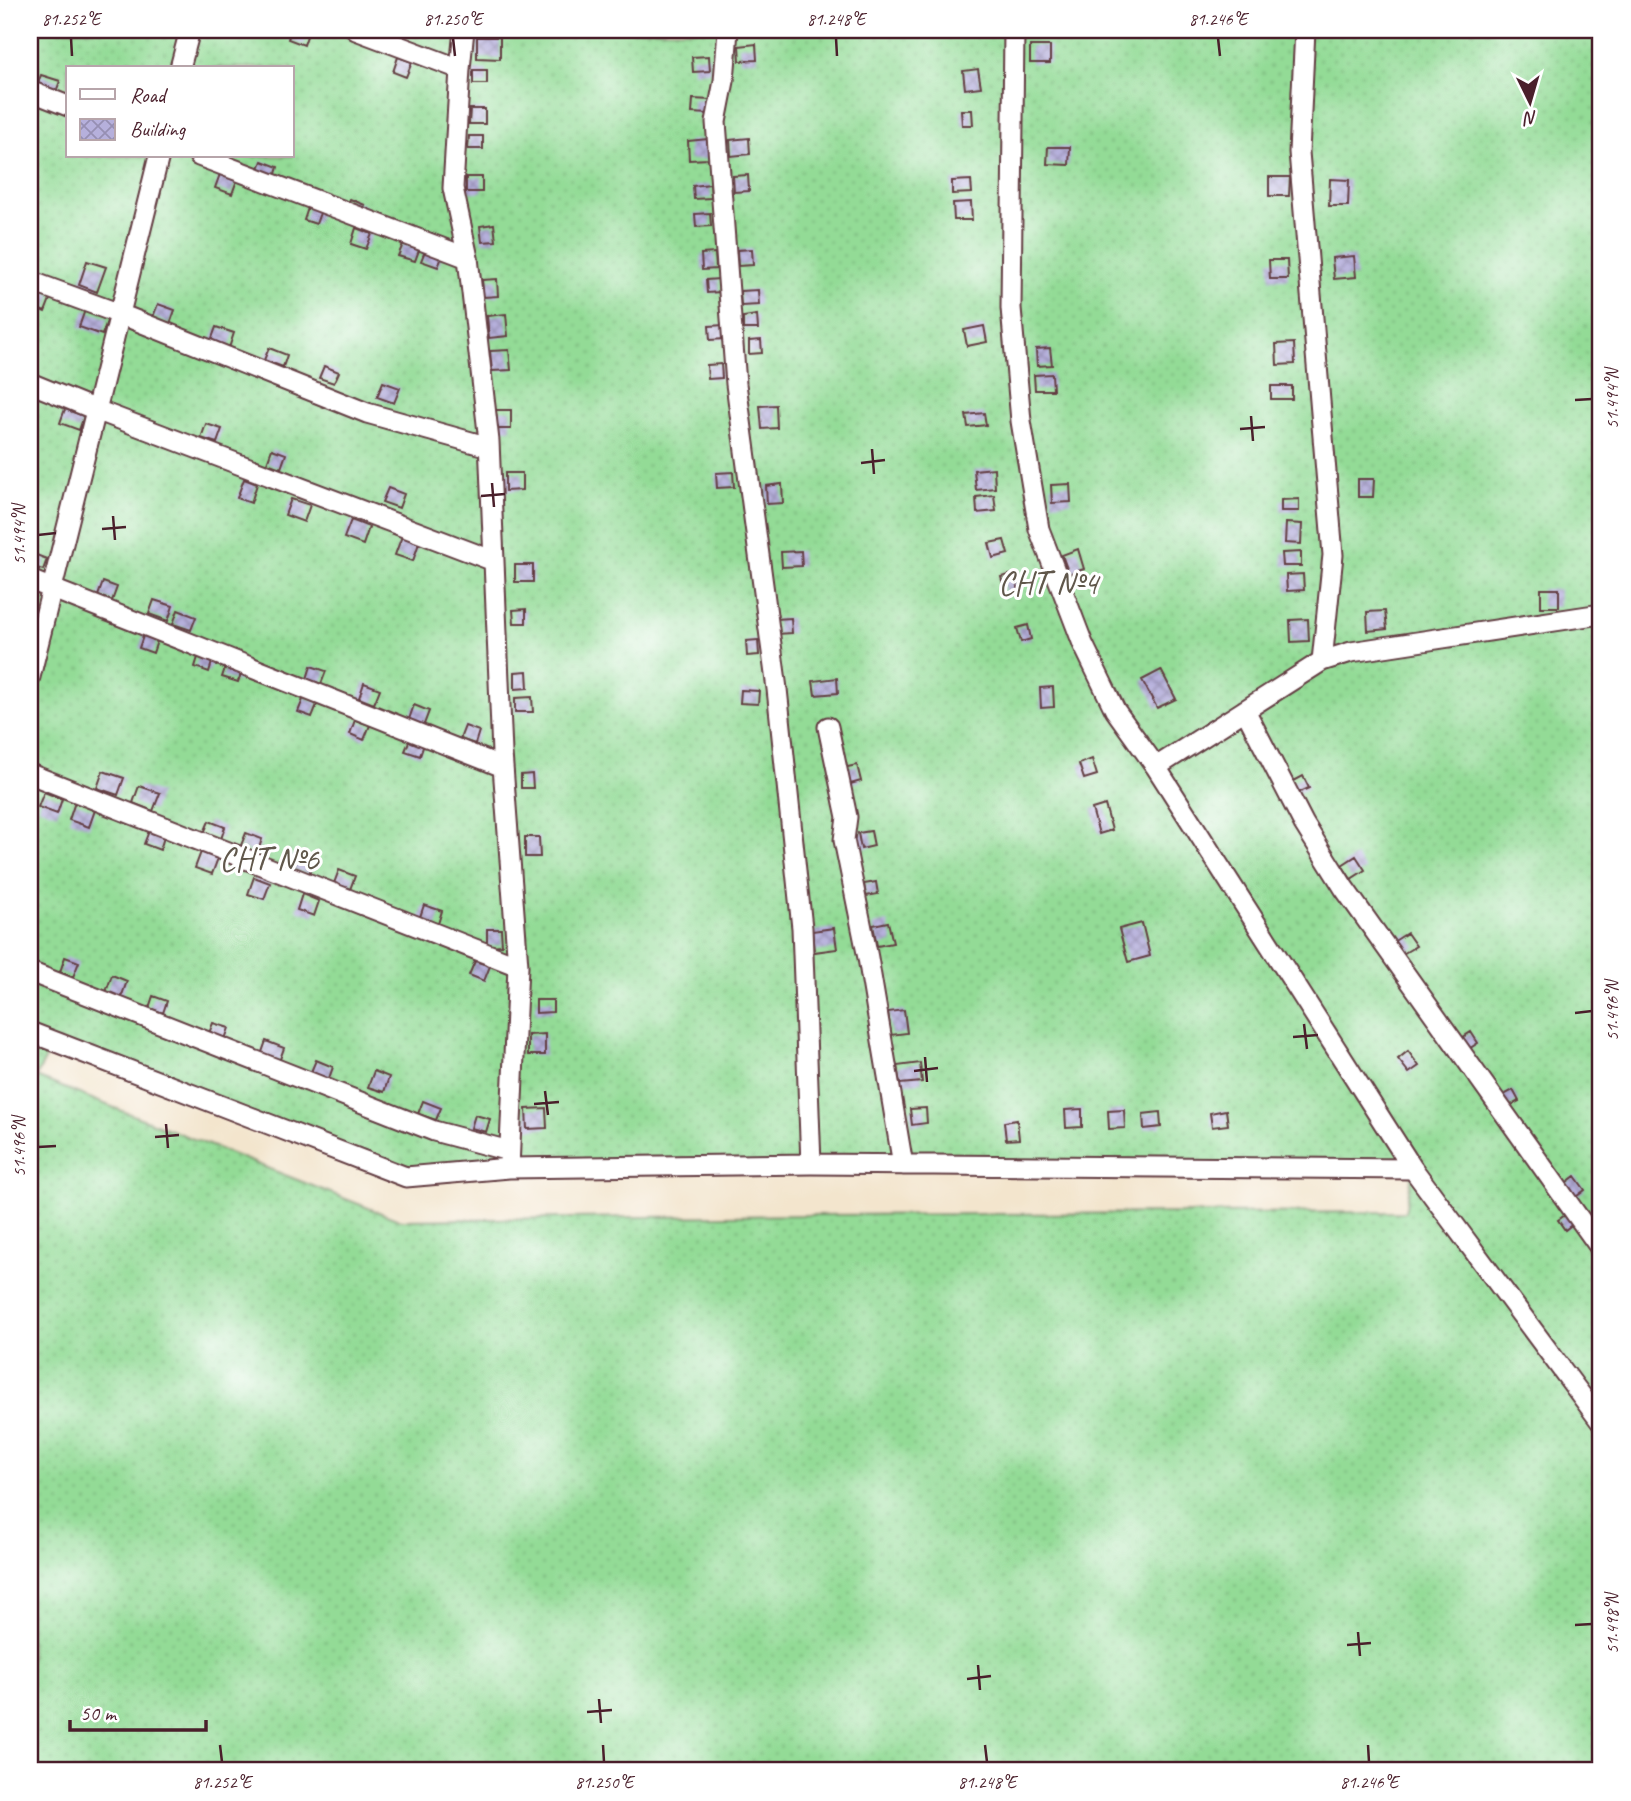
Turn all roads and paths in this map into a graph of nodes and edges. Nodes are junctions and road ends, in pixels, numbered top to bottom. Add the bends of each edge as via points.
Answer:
1 (190, 30) edge
2 (356, 30) edge
3 (464, 30) edge
4 (727, 30) edge
5 (1014, 30) edge
6 (1305, 30) edge
7 (181, 66) edge
8 (460, 69) junction
9 (30, 92) edge
10 (66, 105) edge
11 (159, 158) edge
12 (204, 158) edge
13 (468, 258) junction
14 (30, 281) edge
15 (120, 314) junction
16 (30, 383) edge
17 (96, 410) junction
18 (489, 447) junction
19 (494, 561) junction
20 (30, 580) edge
21 (51, 589) junction
22 (1601, 614) edge
23 (1322, 661) junction
24 (30, 677) edge
25 (1245, 710) junction
26 (828, 727) dead end
27 (503, 767) junction
28 (1156, 767) junction
29 (30, 774) edge
30 (517, 966) junction
31 (30, 972) edge
32 (30, 1032) edge
33 (509, 1159) junction
34 (811, 1164) junction
35 (903, 1165) junction
36 (1413, 1169) junction
37 (1601, 1249) edge
38 (1601, 1422) edge

1 - 7 street
2 - 8 street
3 - 8 street
4 - 34 street via 716,122 736,384 777,689 802,928
5 - 28 street via 1011,308 1021,421 1039,529 1104,688
6 - 23 street via 1299,152 1333,555
8 - 13 street via 453,188
9 - 10 street
11 - 15 street
12 - 13 street
13 - 18 street
14 - 15 street
15 - 17 street
15 - 18 street via 367,413
16 - 17 street
17 - 19 street
17 - 21 street
18 - 19 street
19 - 27 street
20 - 21 street
21 - 24 street
21 - 27 street
22 - 23 street via 1351,652
23 - 25 street
25 - 28 street
25 - 37 street via 1304,824 1344,888
26 - 35 street via 847,817 844,840
27 - 30 street
28 - 36 street
29 - 30 street
30 - 33 street
31 - 33 street
32 - 33 street via 405,1177
33 - 34 street
34 - 35 street
35 - 36 street
36 - 38 street

